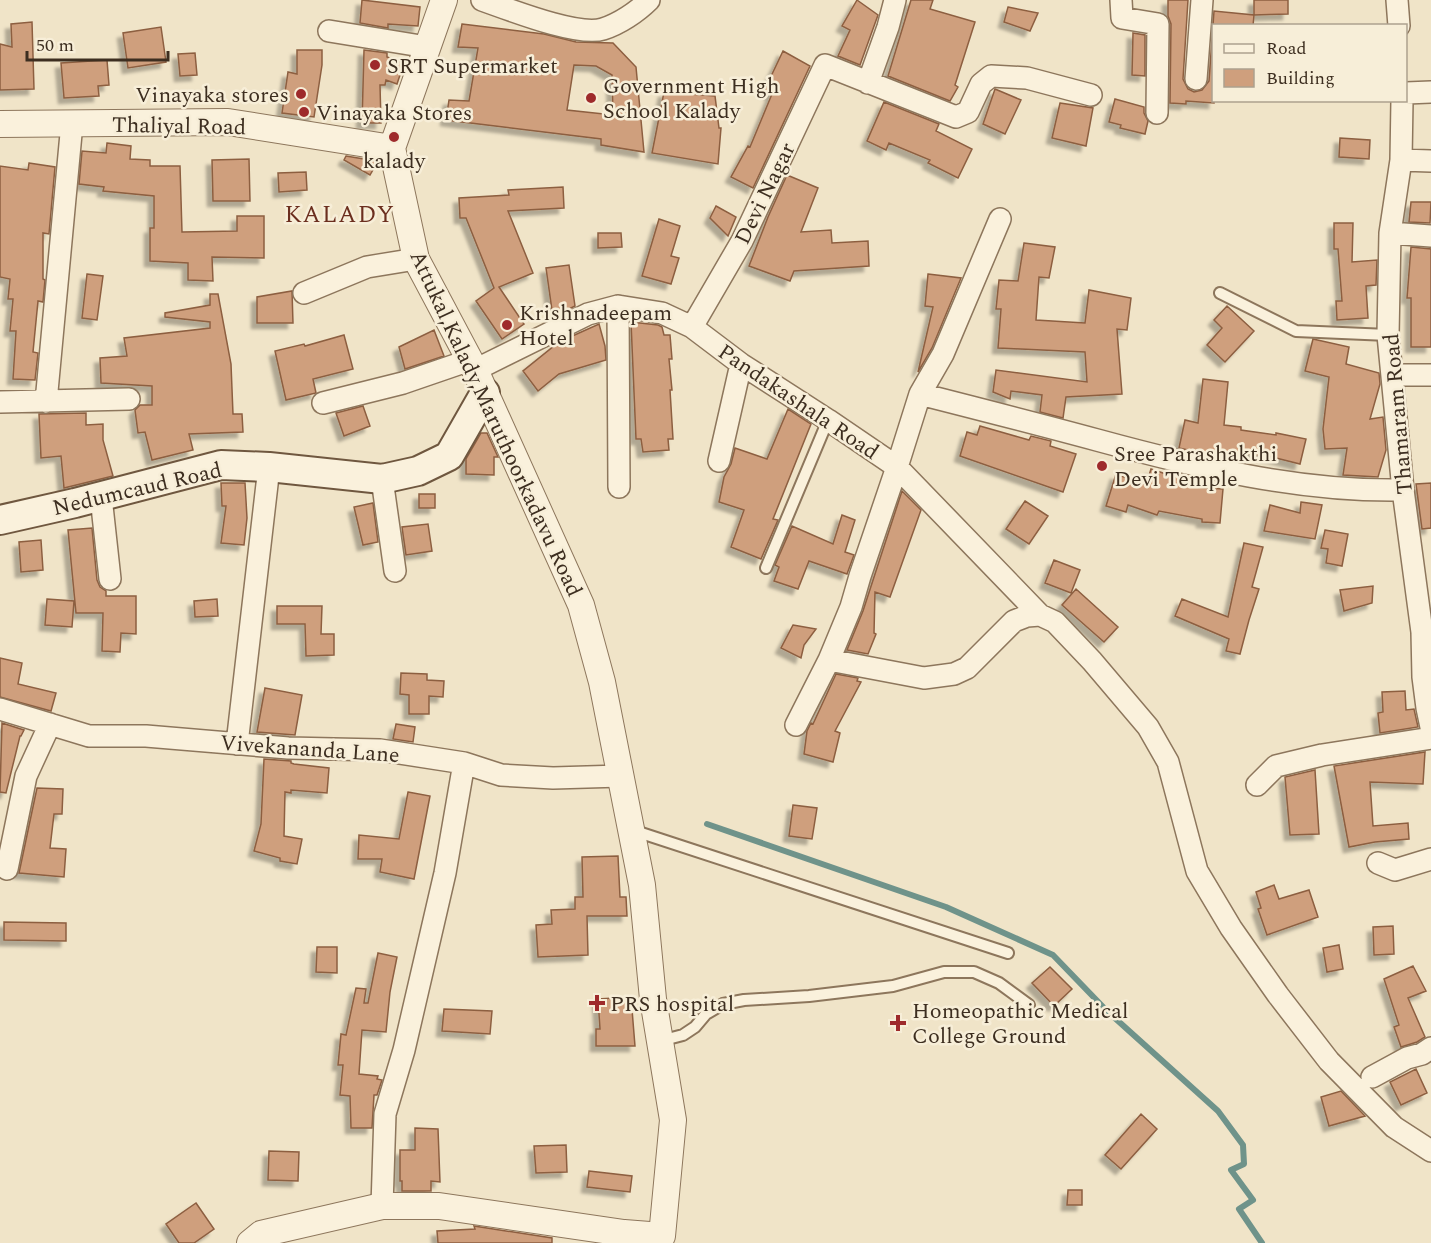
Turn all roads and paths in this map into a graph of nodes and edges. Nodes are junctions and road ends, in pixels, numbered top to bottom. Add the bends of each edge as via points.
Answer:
1 (444, 0) edge
2 (482, 0) edge
3 (650, 0) edge
4 (895, 0) edge
5 (1121, 0) edge
6 (1202, 0) edge
7 (1397, 0) edge
8 (1399, 24) edge
9 (329, 31) dead end
10 (1206, 44) edge
11 (427, 47) junction
12 (1196, 79) dead end
13 (868, 83) junction
14 (1431, 92) edge
15 (1407, 93) edge
16 (1091, 95) dead end
17 (1402, 102) edge
18 (1157, 113) dead end
19 (72, 123) junction
20 (0, 124) edge
21 (392, 148) junction
22 (1401, 160) junction
23 (1431, 160) edge
24 (1000, 219) dead end
25 (1390, 233) junction
26 (1431, 236) edge
27 (416, 259) junction
28 (304, 293) dead end
29 (1220, 293) dead end
30 (618, 306) junction
31 (692, 327) junction
32 (1388, 335) junction
33 (741, 364) junction
34 (477, 374) junction
35 (1392, 375) junction
36 (1431, 375) edge
37 (920, 394) junction
38 (129, 399) dead end
39 (0, 402) edge
40 (46, 402) junction
41 (323, 403) dead end
42 (828, 420) junction
43 (719, 461) dead end
44 (269, 467) junction
45 (897, 467) junction
46 (382, 479) junction
47 (619, 487) dead end
48 (1403, 490) junction
49 (101, 497) junction
50 (0, 520) edge
51 (766, 568) dead end
52 (395, 571) dead end
53 (110, 579) dead end
54 (1040, 615) junction
55 (1427, 654) edge
56 (829, 660) junction
57 (0, 709) edge
58 (50, 724) junction
59 (796, 725) dead end
60 (1431, 727) edge
61 (1431, 738) edge
62 (237, 744) junction
63 (464, 763) junction
64 (621, 777) junction
65 (1257, 785) dead end
66 (632, 829) junction
67 (1431, 859) edge
68 (1378, 863) dead end
69 (7, 869) dead end
70 (1008, 953) dead end
71 (1029, 1005) dead end
72 (660, 1041) junction
73 (1431, 1048) edge
74 (1372, 1077) dead end
75 (1431, 1150) edge
76 (382, 1206) junction
77 (660, 1240) edge
78 (250, 1243) edge

1 - 11 street
2 - 3 street via 576,30 601,30
4 - 13 street
5 - 18 street via 1122,18 1158,24
6 - 10 street
7 - 8 street
9 - 11 street
10 - 12 street
11 - 21 street
13 - 16 street, Devi Nagar via 956,117 968,112 981,84 991,76 1027,78
13 - 31 street, Devi Nagar via 825,65 742,241
14 - 15 street
17 - 22 street, Thamaram Road
19 - 20 street, Thaliyal Road
19 - 21 street, Thaliyal Road via 228,122
19 - 40 street
21 - 27 street, Attukal,Kalady,Maruthoorkadavu Road
22 - 23 street
22 - 25 street, Thamaram Road
24 - 37 street, Pandakashala Road via 943,354
25 - 26 street
25 - 32 street, Thamaram Road
27 - 28 street via 367,267
27 - 34 street, Attukal,Kalady,Maruthoorkadavu Road
29 - 32 lane via 1296,331
30 - 31 street, Pandakashala Road via 662,313
30 - 34 street, Pandakashala Road via 588,314
30 - 47 street
31 - 33 street, Pandakashala Road
32 - 35 street, Thamaram Road
33 - 42 street, Pandakashala Road
33 - 43 street
34 - 41 street, Pandakashala Road via 403,383
34 - 46 main road, Nedumcaud Road via 449,456 418,471
34 - 64 street, Attukal,Kalady,Maruthoorkadavu Road via 581,605 602,682
35 - 36 street
35 - 48 street, Thamaram Road
37 - 45 street, Pandakashala Road
37 - 48 street via 1158,457 1300,483
38 - 40 street
39 - 40 street
42 - 45 street, Pandakashala Road
42 - 51 lane
44 - 46 main road, Nedumcaud Road
44 - 49 main road, Nedumcaud Road via 221,465
44 - 62 street
45 - 54 street
45 - 56 street via 851,607
46 - 52 street
48 - 55 street, Thamaram Road
49 - 50 main road, Nedumcaud Road
49 - 53 street
54 - 56 street via 1014,621 967,668 945,675 924,678
54 - 75 street via 1055,622 1148,727 1168,762 1197,871 1278,995 1329,1061 1394,1127
55 - 60 street, Thamaram Road via 1425,698
56 - 59 street
57 - 58 street, Vivekananda Lane
58 - 62 street, Vivekananda Lane via 89,736 146,736
58 - 69 street via 26,776
61 - 65 street via 1275,766
62 - 63 street, Vivekananda Lane via 380,750
63 - 64 street, Vivekananda Lane via 501,775
63 - 76 street via 445,873 385,1114
64 - 66 street, Attukal,Kalady,Maruthoorkadavu Road
66 - 70 lane
66 - 72 street, Attukal,Kalady,Maruthoorkadavu Road
67 - 68 street via 1395,870
71 - 72 lane via 999,983 974,972 944,972 894,986 723,1004 706,1014 695,1028
72 - 77 street, Attukal,Kalady,Maruthoorkadavu Road via 673,1120
73 - 74 street
76 - 77 street via 440,1206
76 - 78 street via 261,1234

